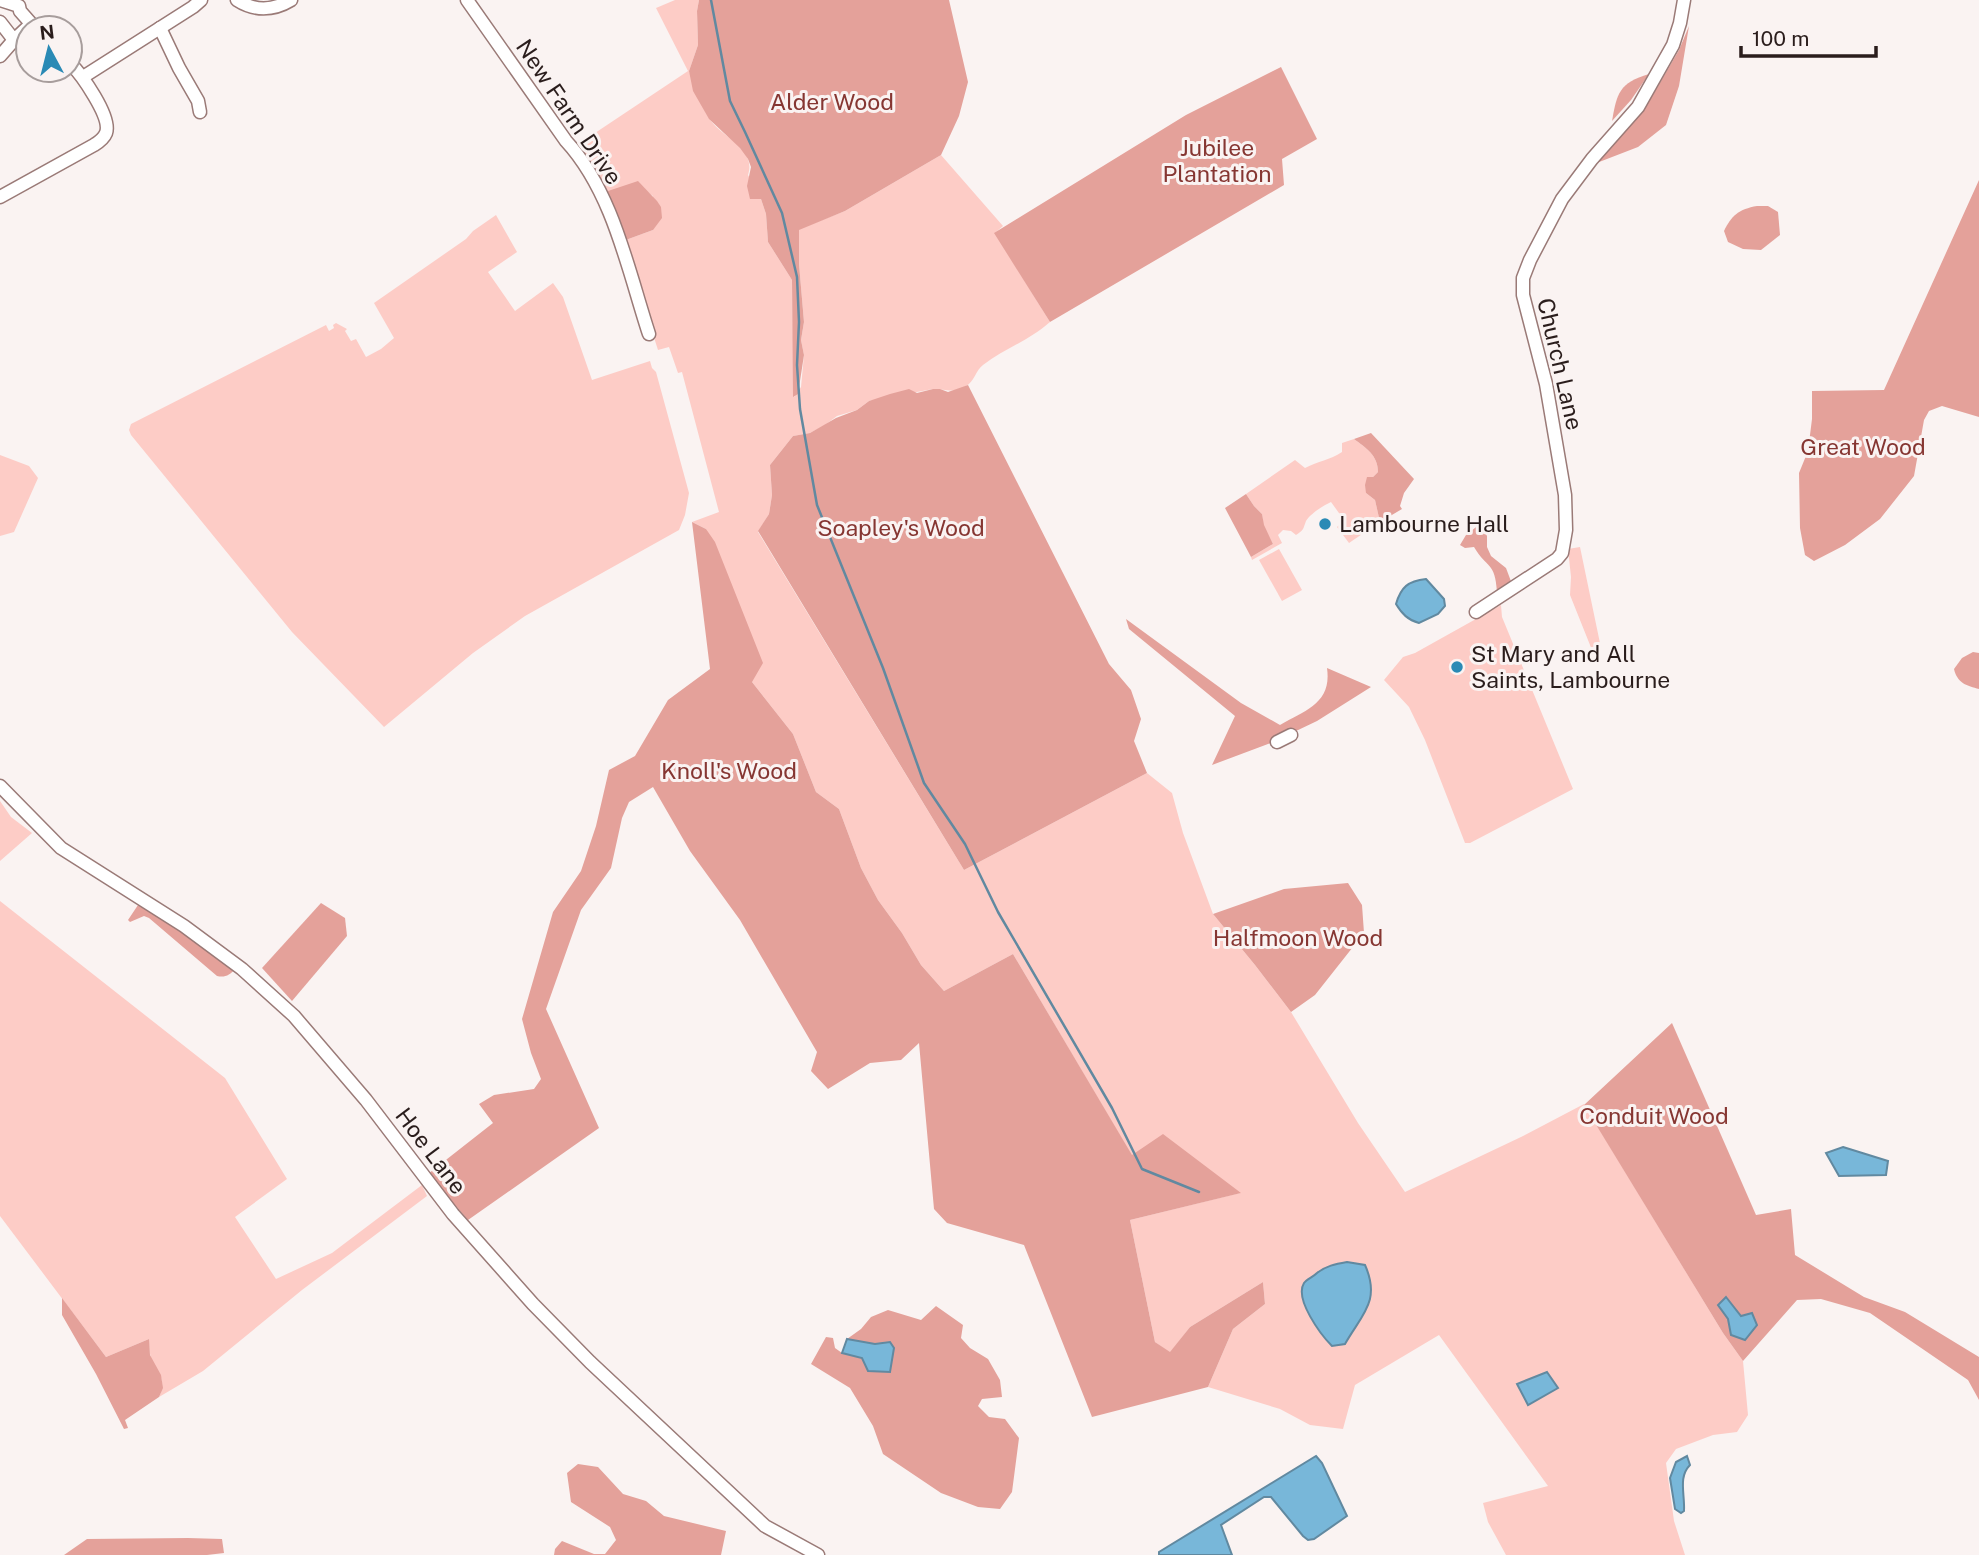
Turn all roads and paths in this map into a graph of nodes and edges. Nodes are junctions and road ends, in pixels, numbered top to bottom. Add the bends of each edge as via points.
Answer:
1 (201, 0) edge
2 (237, 0) edge
3 (291, 0) edge
4 (467, 0) edge
5 (1684, 0) edge
6 (0, 1) edge
7 (21, 3) edge
8 (0, 22) edge
9 (160, 28) junction
10 (14, 40) joint
11 (0, 56) edge
12 (84, 76) edge
13 (84, 79) edge
14 (200, 112) dead end
15 (0, 197) edge
16 (649, 334) dead end
17 (1476, 612) dead end
18 (1291, 735) dead end
19 (1277, 742) dead end
20 (0, 786) edge
21 (818, 1555) edge

1 - 9 street
2 - 3 street via 265,9
4 - 16 street, New Farm Drive via 576,151 604,198
5 - 17 street, Church Lane via 1673,45 1638,107 1562,199 1523,278 1522,295 1546,384 1565,495 1565,542 1557,559
6 - 7 street
8 - 10 street
9 - 12 street
9 - 14 street
10 - 11 street
13 - 15 street via 105,115 106,133 94,145
18 - 19 street
20 - 21 street, Hoe Lane via 61,849 184,926 294,1016 366,1100 453,1214 533,1304 765,1526

